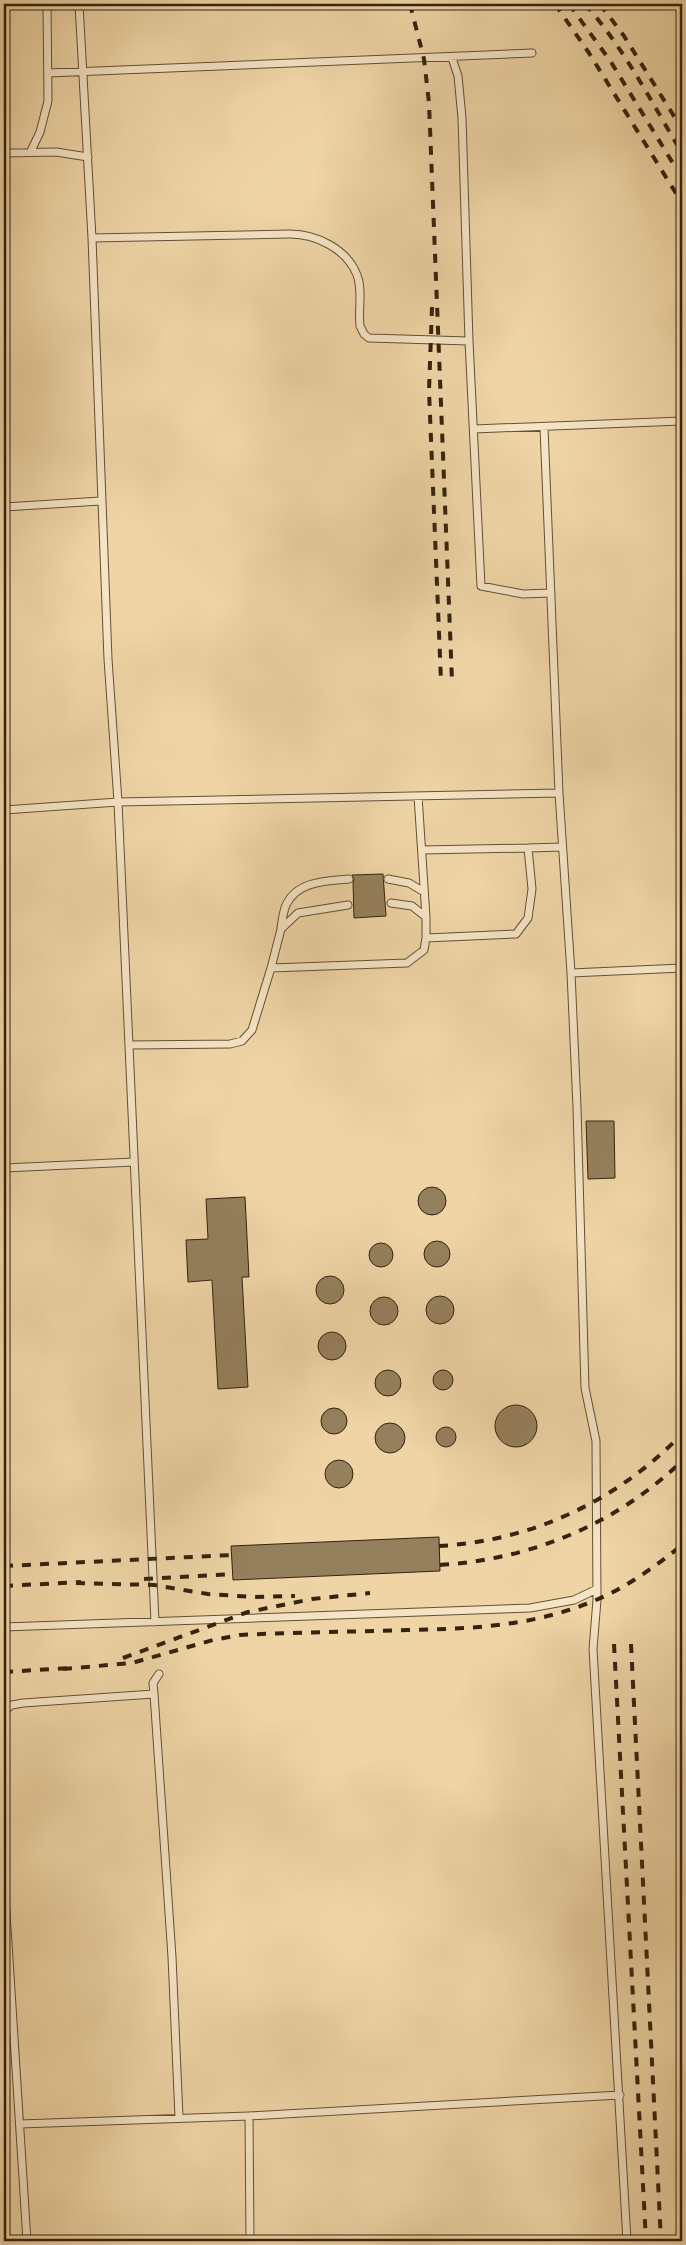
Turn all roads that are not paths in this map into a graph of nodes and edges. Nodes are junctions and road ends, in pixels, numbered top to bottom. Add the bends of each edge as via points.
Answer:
1 (47, 4) edge
2 (79, 4) edge
3 (532, 53) dead end
4 (452, 58) junction
5 (82, 72) junction
6 (48, 73) junction
7 (31, 151) junction
8 (4, 153) edge
9 (88, 157) junction
10 (92, 238) junction
11 (469, 341) junction
12 (682, 421) edge
13 (544, 428) junction
14 (474, 429) junction
15 (101, 501) junction
16 (4, 507) edge
17 (550, 593) junction
18 (559, 793) junction
19 (418, 796) junction
20 (118, 802) junction
21 (4, 810) edge
22 (562, 847) junction
23 (528, 848) junction
24 (422, 850) junction
25 (349, 879) dead end
26 (388, 879) dead end
27 (424, 892) junction
28 (391, 903) dead end
29 (348, 905) dead end
30 (426, 917) junction
31 (281, 929) junction
32 (426, 938) junction
33 (272, 968) junction
34 (682, 968) edge
35 (571, 973) junction
36 (130, 1045) junction
37 (134, 1162) junction
38 (4, 1168) edge
39 (597, 1589) junction
40 (155, 1622) junction
41 (4, 1627) edge
42 (159, 1674) dead end
43 (154, 1694) junction
44 (4, 1711) edge
45 (4, 1881) edge
46 (620, 2095) junction
47 (249, 2116) junction
48 (179, 2117) junction
49 (20, 2124) junction
50 (26, 2241) edge
51 (250, 2241) edge
52 (627, 2241) edge

1 - 6 lane
2 - 5 lane
3 - 4 lane
4 - 5 lane
4 - 11 lane via 458,76 462,118
5 - 6 lane
5 - 9 lane
6 - 7 lane via 48,101
7 - 8 lane
7 - 9 lane
9 - 10 lane
10 - 11 lane via 312,236 340,254 357,275 360,326 369,338
10 - 15 lane
11 - 14 lane
12 - 13 lane
13 - 14 lane
13 - 17 lane
14 - 17 lane via 481,586 523,594
15 - 16 lane
15 - 20 lane
17 - 18 lane
18 - 19 lane
18 - 22 lane
19 - 20 lane
19 - 24 lane
20 - 21 lane
20 - 36 lane
22 - 23 lane
22 - 35 lane
23 - 24 lane
23 - 32 lane via 531,899 528,918 516,934
24 - 27 lane
25 - 31 lane via 317,882 297,890 286,905
26 - 27 lane via 409,883
27 - 30 lane
28 - 30 lane via 412,906
29 - 31 lane via 298,913
30 - 32 lane
31 - 33 lane
32 - 33 lane via 424,950 407,963
33 - 36 lane via 252,1030 242,1041 230,1044
34 - 35 lane
35 - 39 lane via 584,1388 596,1441
36 - 37 lane
37 - 38 lane
37 - 40 lane
39 - 40 lane via 574,1600 530,1608
39 - 46 lane via 593,1649
40 - 41 lane
42 - 43 lane via 153,1683
43 - 44 lane via 23,1703
43 - 48 lane via 172,1956
45 - 49 lane
46 - 47 lane
46 - 52 lane
47 - 48 lane
47 - 51 lane
48 - 49 lane
49 - 50 lane

